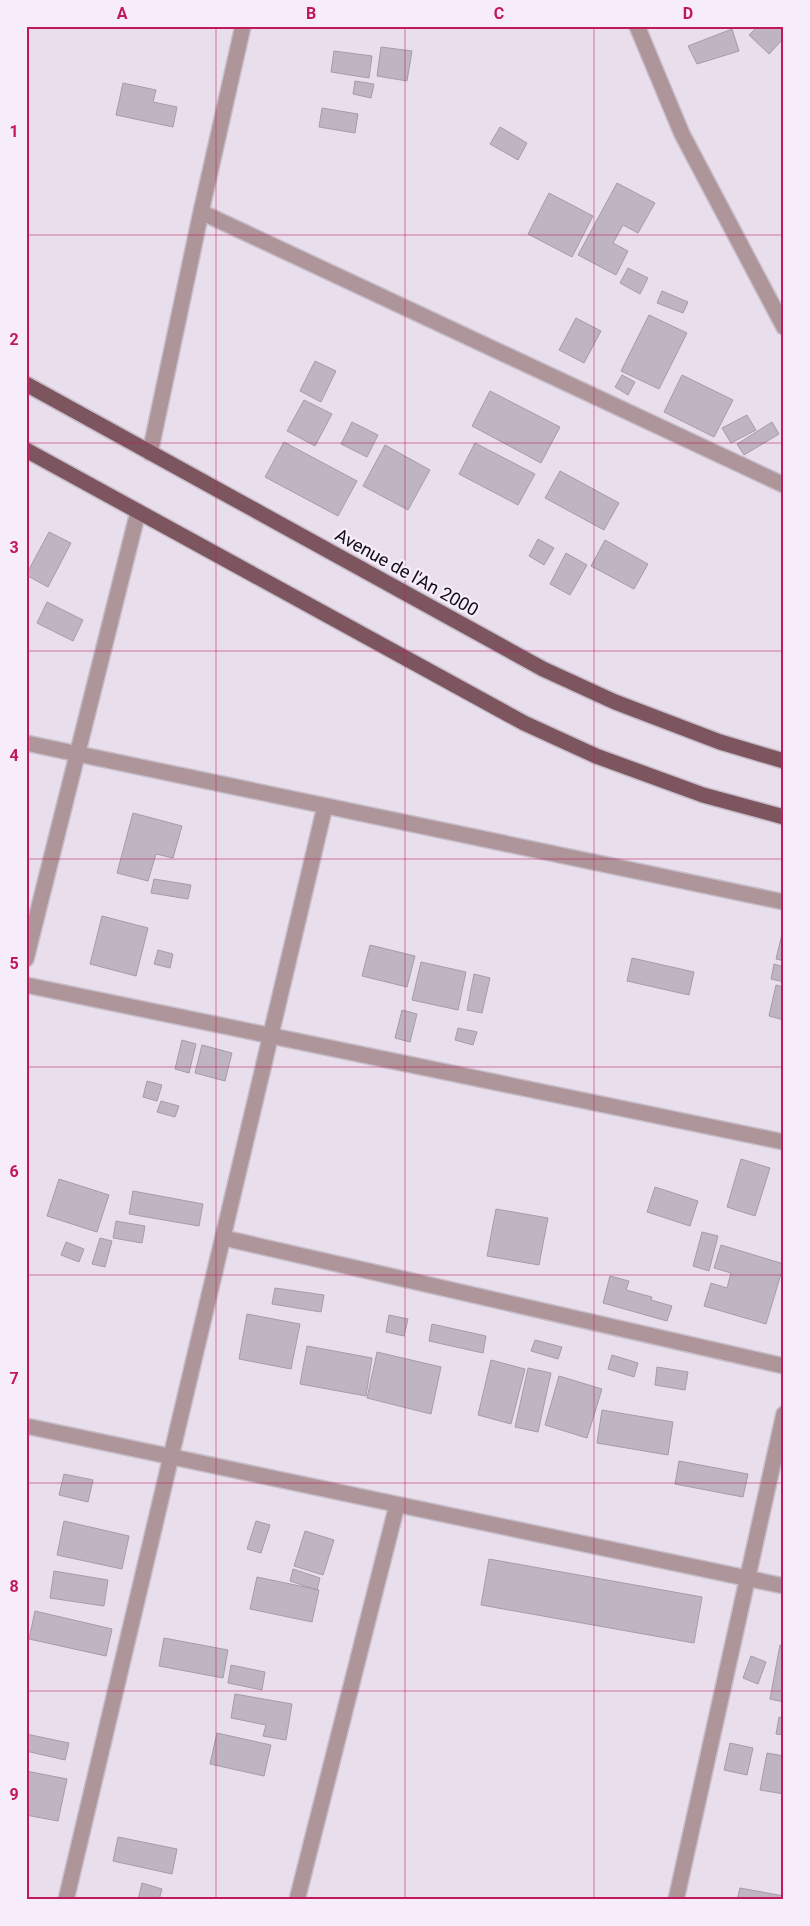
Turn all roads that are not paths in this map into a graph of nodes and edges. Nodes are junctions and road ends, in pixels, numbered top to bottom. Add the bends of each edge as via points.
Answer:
1 (243, 26) edge
2 (637, 26) edge
3 (201, 212) junction
4 (784, 327) edge
5 (26, 384) edge
6 (26, 450) edge
7 (150, 453) junction
8 (784, 485) edge
9 (138, 512) junction
10 (26, 743) edge
11 (78, 754) junction
12 (784, 761) edge
13 (325, 806) junction
14 (784, 818) edge
15 (784, 902) edge
16 (26, 959) edge
17 (26, 984) edge
18 (272, 1036) junction
19 (784, 1142) edge
20 (224, 1238) junction
21 (784, 1366) edge
22 (784, 1414) edge
23 (26, 1426) edge
24 (171, 1457) junction
25 (397, 1505) junction
26 (747, 1579) junction
27 (784, 1586) edge
28 (66, 1900) edge
29 (297, 1900) edge
30 (676, 1900) edge

1 - 3 street
2 - 4 street via 682,134
3 - 7 street
3 - 8 street
5 - 7 main road, Avenue de l'An 2000
6 - 9 main road
7 - 12 main road, Avenue de l'An 2000 via 543,669 615,702 720,742
9 - 11 street
9 - 14 main road via 524,723 605,759 703,795
10 - 11 street
11 - 13 street
11 - 16 street
13 - 15 street
13 - 18 street
17 - 18 street
18 - 19 street
18 - 20 street
20 - 21 street
20 - 24 street
22 - 26 street
23 - 24 street
24 - 25 street
24 - 28 street
25 - 26 street
25 - 29 street
26 - 27 street
26 - 30 street

